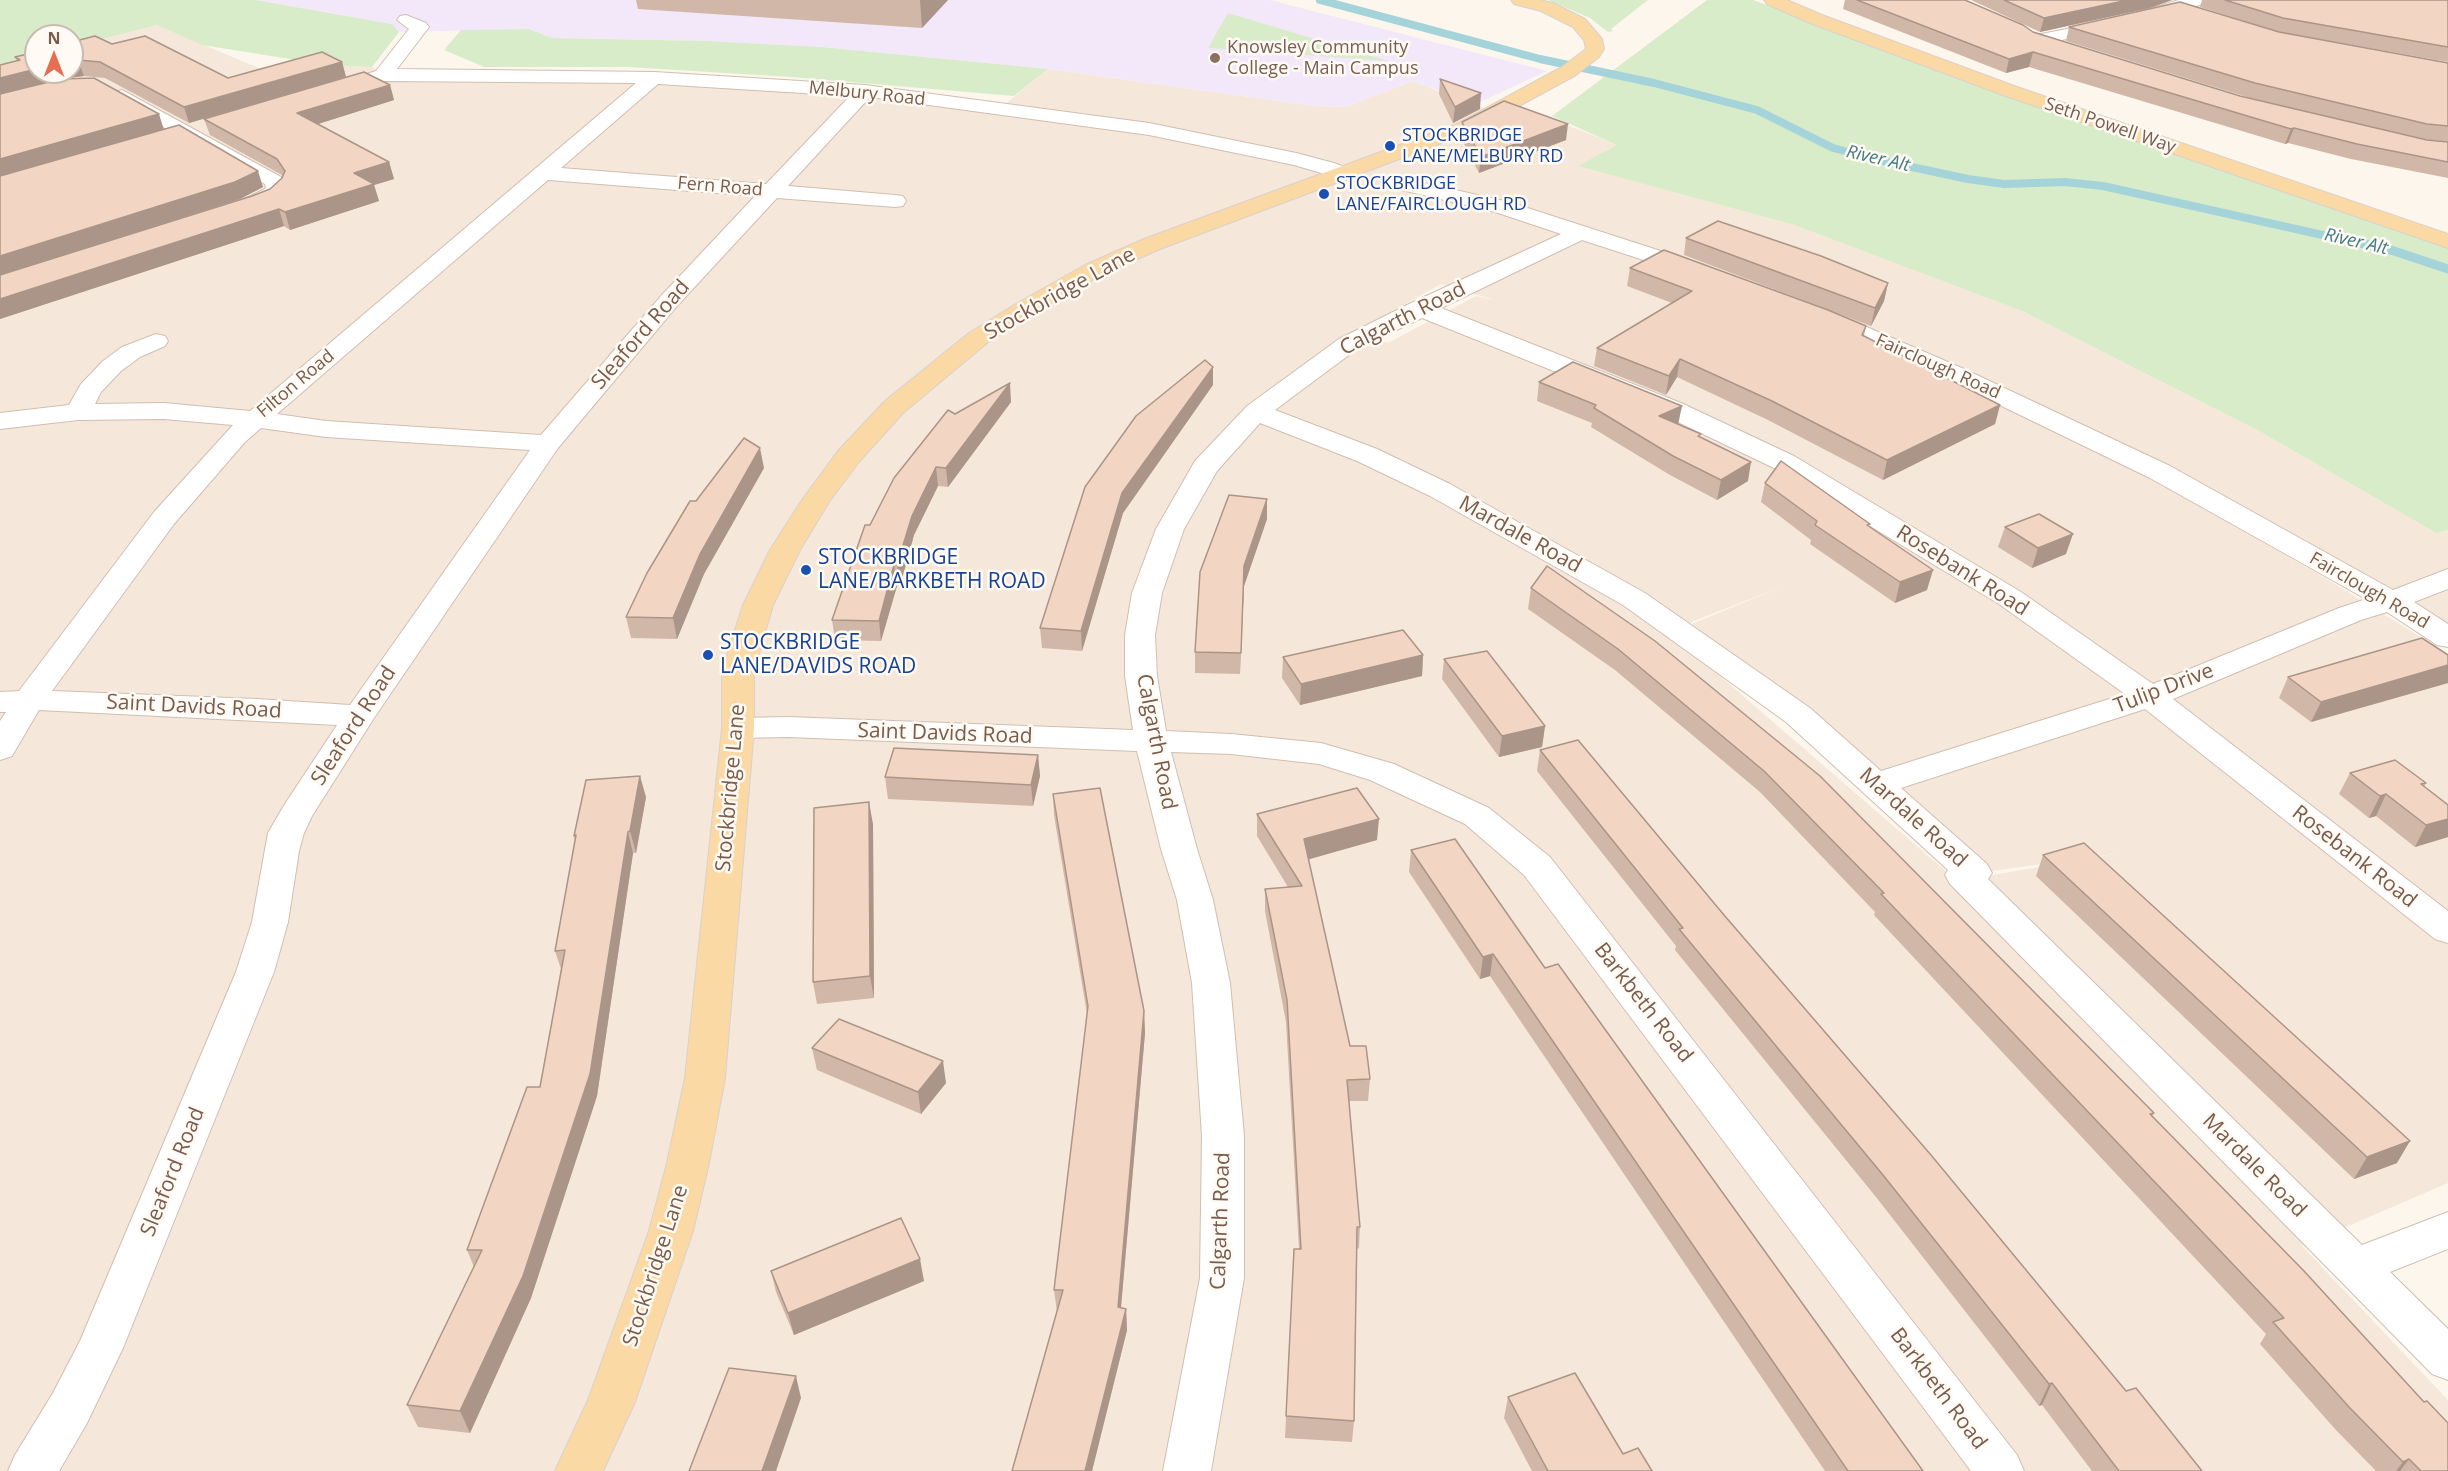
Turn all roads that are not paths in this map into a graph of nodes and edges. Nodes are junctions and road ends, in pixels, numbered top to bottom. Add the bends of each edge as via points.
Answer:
1 (1520, 0) edge
2 (1774, 0) edge
3 (2196, 0) edge
4 (2127, 3) edge
5 (2167, 10) junction
6 (2209, 18) edge
7 (406, 20) dead end
8 (2006, 24) edge
9 (2036, 40) junction
10 (2014, 41) edge
11 (2078, 53) edge
12 (383, 75) junction
13 (654, 78) junction
14 (350, 85) edge
15 (105, 86) edge
16 (865, 91) junction
17 (219, 124) edge
18 (186, 133) junction
19 (165, 140) edge
20 (544, 173) junction
21 (1345, 174) junction
22 (1392, 182) dead end
23 (771, 192) junction
24 (895, 201) dead end
25 (227, 213) edge
26 (1582, 232) junction
27 (2448, 241) edge
28 (1714, 277) edge
29 (1419, 308) junction
30 (1801, 309) edge
31 (156, 341) dead end
32 (78, 411) junction
33 (1256, 412) junction
34 (255, 419) junction
35 (0, 421) edge
36 (548, 443) junction
37 (2448, 578) edge
38 (2391, 601) junction
39 (2448, 638) edge
40 (2150, 697) junction
41 (15, 701) edge
42 (359, 716) junction
43 (738, 728) junction
44 (1152, 742) junction
45 (0, 749) edge
46 (1875, 785) junction
47 (2448, 930) edge
48 (2448, 1230) edge
49 (2355, 1267) junction
50 (2448, 1360) edge
51 (32, 1471) edge
52 (579, 1471) edge
53 (1187, 1471) edge
54 (2000, 1471) edge

1 - 21 main road, Stockbridge Lane via 1559,12 1585,28 1593,39 1594,49 1575,67 1464,128
2 - 27 main road, Seth Powell Way via 2010,91
3 - 5 street
4 - 5 street
5 - 6 street
5 - 9 street
7 - 12 street via 420,27
8 - 9 street
9 - 10 street
9 - 11 street
12 - 13 street, Melbury Road
12 - 14 street, Melbury Road
13 - 16 street, Melbury Road
13 - 20 street, Filton Road
15 - 18 street
16 - 21 street, Melbury Road via 1149,129 1296,159
16 - 23 street, Sleaford Road
17 - 18 street
18 - 19 street
18 - 25 street via 274,180 275,192 267,199
20 - 23 street, Fern Road
20 - 34 street, Filton Road
21 - 43 main road, Stockbridge Lane via 1152,244 1093,270 978,338 894,407 848,457 816,500 758,605 738,671
22 - 26 street via 1501,207
23 - 24 street, Fern Road
23 - 36 street, Sleaford Road via 669,300
26 - 28 street
26 - 29 street, Calgarth Road
29 - 33 street, Calgarth Road via 1348,344
29 - 40 street, Rosebank Road via 1672,408 1784,462 2010,598
30 - 38 street, Fairclough Road via 1955,374 2160,472
31 - 32 street via 112,366 90,389
32 - 34 street via 164,411
32 - 35 street
33 - 44 street, Calgarth Road via 1205,467 1170,529 1148,592 1140,635
33 - 46 street, Mardale Road via 1367,455 1440,490 1634,599 1798,715
34 - 36 street via 350,431
34 - 41 street, Filton Road via 164,518
36 - 42 street, Sleaford Road
37 - 38 street, Tulip Drive
38 - 39 street, Fairclough Road
38 - 40 street, Tulip Drive via 2350,614
40 - 46 street, Tulip Drive
40 - 47 street, Rosebank Road
41 - 42 street, Saint Davids Road
41 - 45 street, Filton Road
42 - 51 street, Sleaford Road via 286,833 276,868 270,922 255,972 100,1348
43 - 44 street, Saint Davids Road
43 - 52 main road, Stockbridge Lane via 705,1078 688,1163 671,1231 641,1319 611,1402
44 - 53 street, Calgarth Road via 1195,900 1211,983 1223,1136 1222,1278
44 - 54 street, Barkbeth Road via 1231,744 1321,754 1382,772 1477,816 1537,866
46 - 49 street, Mardale Road via 1974,873 1964,875
48 - 49 street
49 - 50 street, Mardale Road

